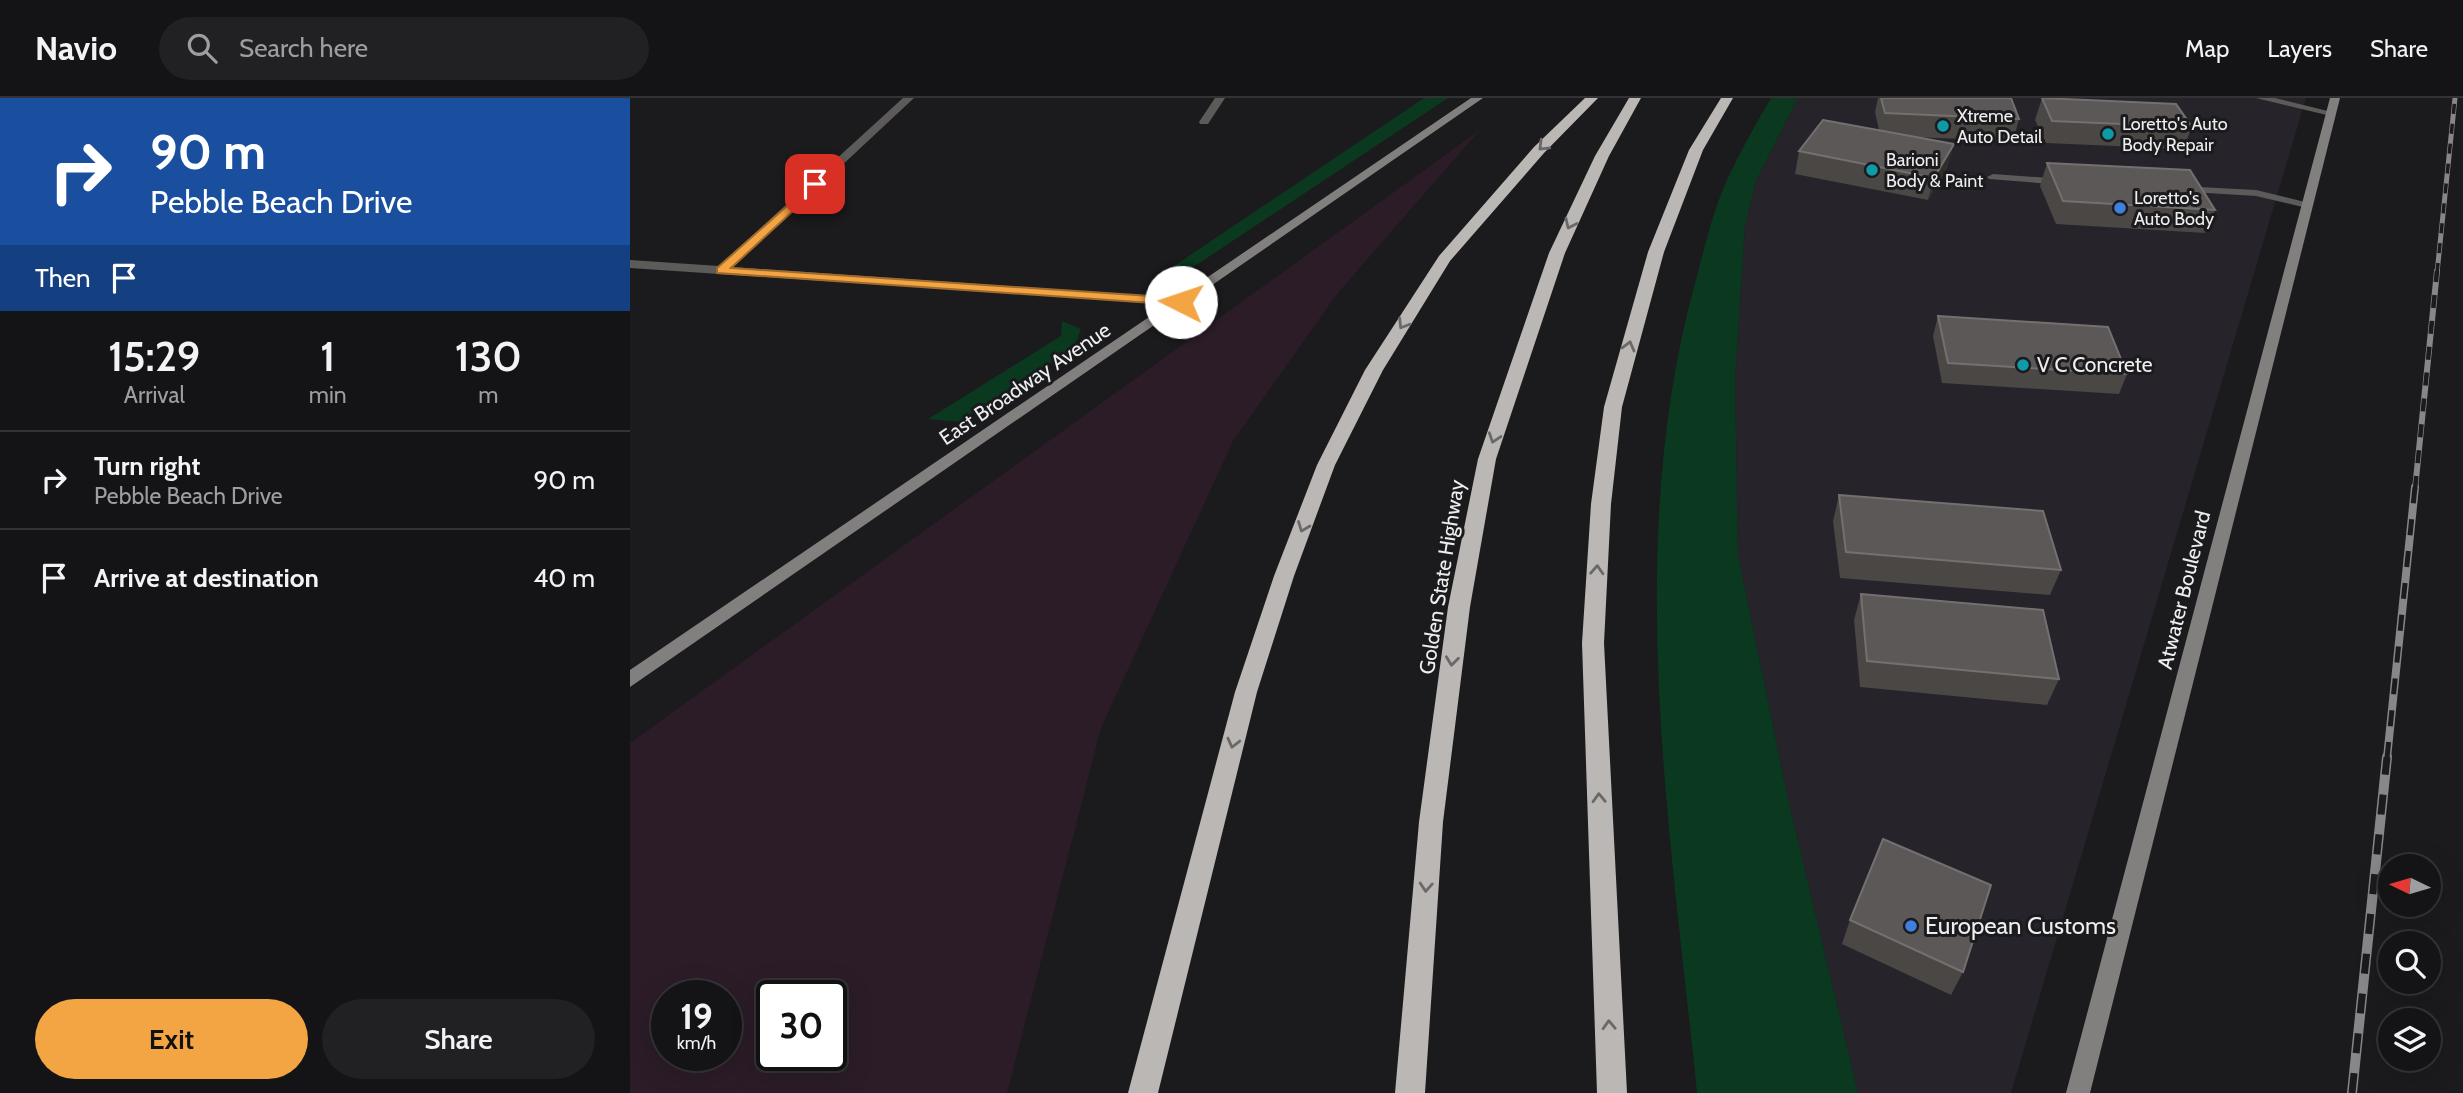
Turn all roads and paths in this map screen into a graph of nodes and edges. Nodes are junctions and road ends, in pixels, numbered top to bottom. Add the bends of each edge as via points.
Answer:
1 (909, 98) edge
2 (1220, 98) edge
3 (1478, 98) edge
4 (1592, 98) edge
5 (1635, 98) edge
6 (1727, 98) edge
7 (2261, 98) edge
8 (2333, 106) edge
9 (1204, 122) dead end
10 (1993, 177) dead end
11 (2073, 183) edge
12 (2168, 188) edge
13 (2307, 204) junction
14 (630, 264) edge
15 (721, 271) junction
16 (1181, 302) junction
17 (630, 680) edge
18 (1143, 1093) edge
19 (1410, 1093) edge
20 (1612, 1093) edge
21 (2078, 1093) edge

1 - 15 street
2 - 9 street
3 - 16 main road, East Broadway Avenue
4 -> 18 highway via 1539,150 1444,259 1374,370 1326,466 1246,692
5 -> 19 highway, Golden State Highway via 1557,253 1487,459 1459,607 1431,822
20 -> 6 highway via 1593,643 1601,504 1613,407 1656,252 1696,150
7 - 8 street
8 - 13 main road, Atwater Boulevard
10 - 11 street
12 - 13 street via 2256,193
13 - 21 main road, Atwater Boulevard
14 - 15 street
15 - 16 street
16 - 17 main road, East Broadway Avenue

